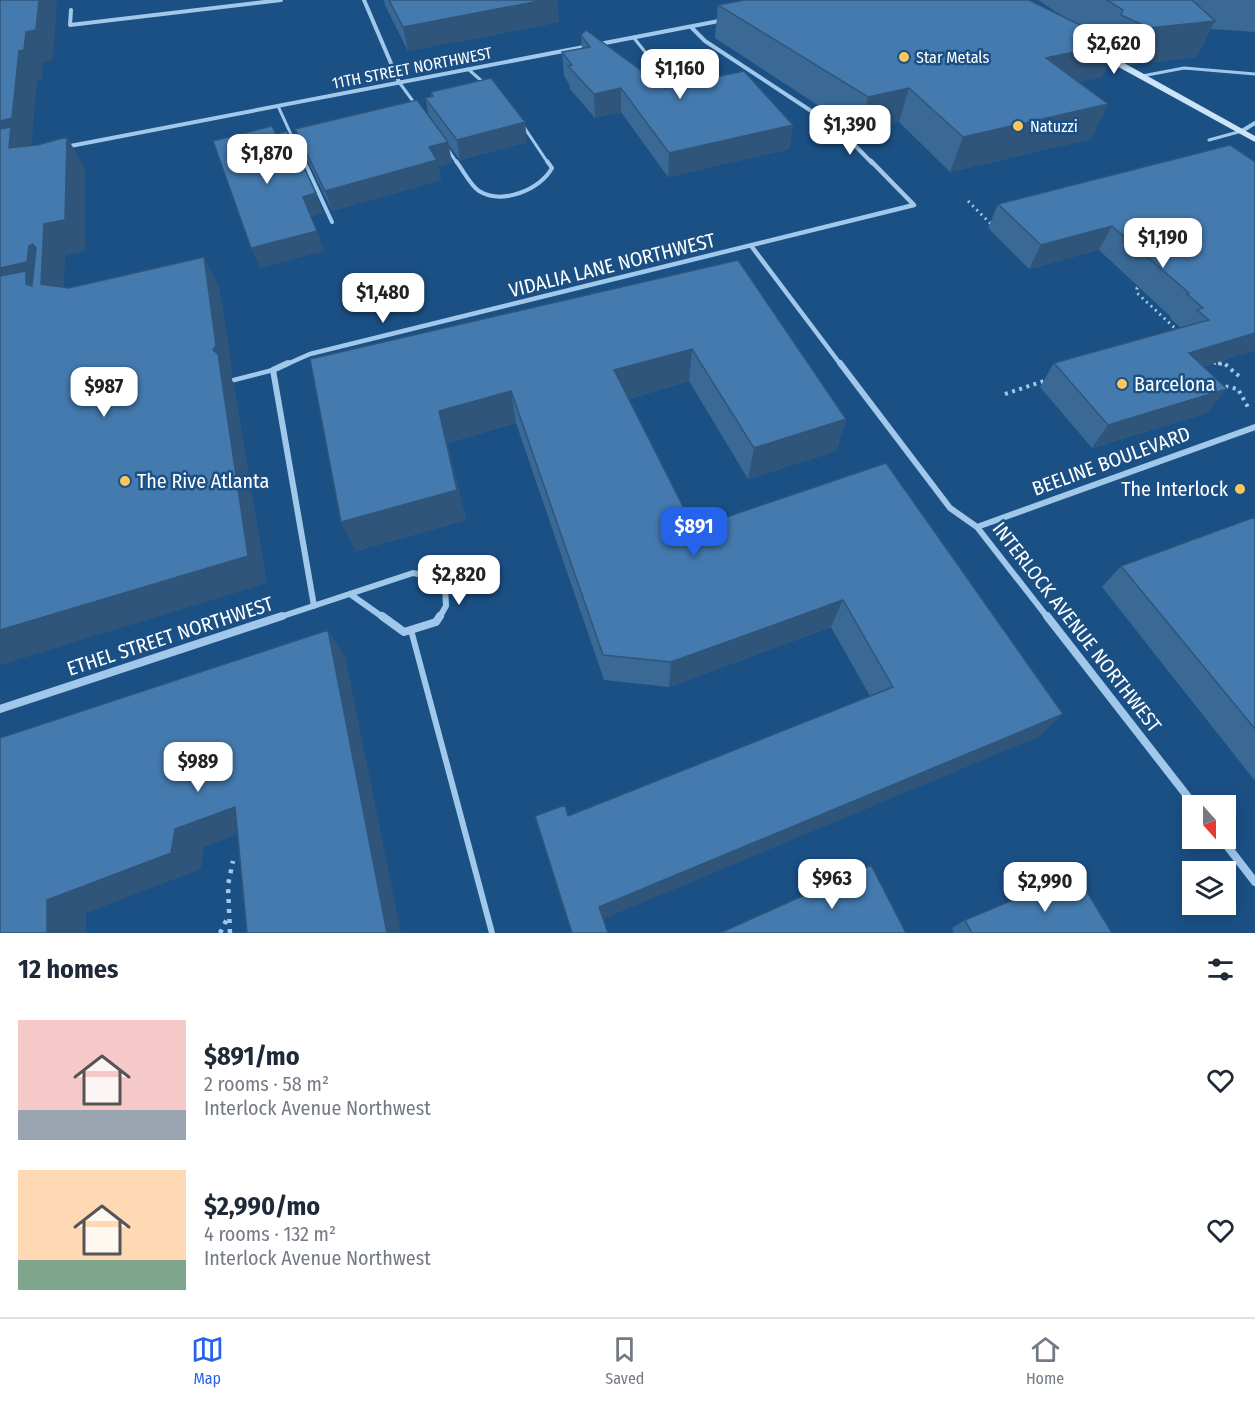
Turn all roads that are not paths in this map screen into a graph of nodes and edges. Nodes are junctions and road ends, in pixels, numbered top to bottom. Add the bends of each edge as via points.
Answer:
1 (281, 0) edge
2 (364, 0) edge
3 (249, 2) edge
4 (71, 10) dead end
5 (735, 18) edge
6 (691, 27) junction
7 (634, 38) junction
8 (1092, 49) edge
9 (468, 69) junction
10 (1255, 74) edge
11 (1142, 76) junction
12 (399, 82) junction
13 (669, 82) dead end
14 (491, 88) edge
15 (278, 106) junction
16 (421, 112) edge
17 (515, 115) edge
18 (1255, 123) edge
19 (1242, 131) junction
20 (1255, 139) edge
21 (1209, 140) dead end
22 (442, 141) edge
23 (56, 149) edge
24 (332, 222) dead end
25 (752, 247) junction
26 (273, 370) junction
27 (234, 380) dead end
28 (1255, 427) edge
29 (977, 527) junction
30 (350, 594) junction
31 (314, 606) junction
32 (411, 630) junction
33 (0, 709) edge
34 (1186, 795) edge
35 (1230, 849) edge
36 (1255, 882) edge
37 (492, 933) edge

1 - 3 street
2 - 12 street
3 - 4 street via 70,25
5 - 6 street, 11TH STREET NORTHWEST
6 - 7 street, 11TH STREET NORTHWEST
6 - 25 street, VIDALIA LANE NORTHWEST via 705,41 840,130 914,205
7 - 9 street, 11TH STREET NORTHWEST
7 - 13 lane
8 - 11 main road
9 - 12 street, 11TH STREET NORTHWEST
9 - 14 lane
10 - 11 lane via 1177,68
11 - 19 main road
12 - 15 street, 11TH STREET NORTHWEST
12 - 16 lane
15 - 23 street, 11TH STREET NORTHWEST
15 - 24 lane
17 - 22 lane via 552,168 539,185 503,197 483,194
18 - 19 street
19 - 20 main road
19 - 21 lane
25 - 26 street, VIDALIA LANE NORTHWEST via 310,354
25 - 29 street, INTERLOCK AVENUE NORTHWEST via 950,508
26 - 27 lane
26 - 31 street
28 - 29 street, BEELINE BOULEVARD
29 - 34 street, INTERLOCK AVENUE NORTHWEST
30 - 31 street, ETHEL STREET NORTHWEST
30 - 32 street via 404,632
30 - 32 street, ETHEL STREET NORTHWEST via 413,573 434,577 445,587 446,606 436,622
31 - 33 street, ETHEL STREET NORTHWEST
32 - 37 lane
35 - 36 street

